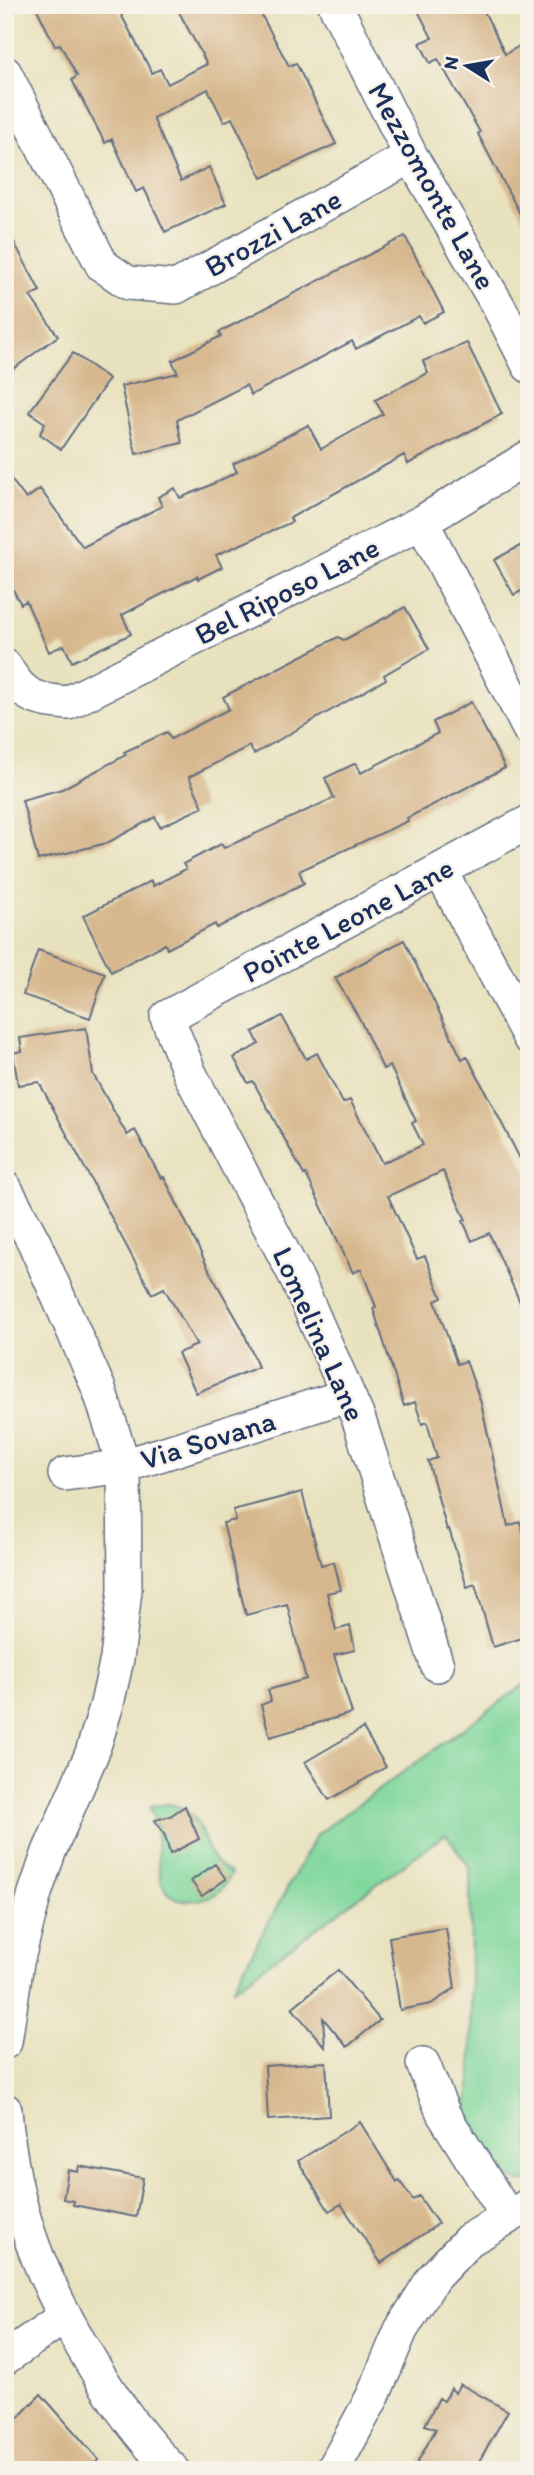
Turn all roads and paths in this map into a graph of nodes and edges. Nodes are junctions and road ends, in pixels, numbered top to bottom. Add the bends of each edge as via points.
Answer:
1 (335, 5) edge
2 (5, 74) edge
3 (411, 156) junction
4 (529, 366) edge
5 (529, 457) edge
6 (422, 522) junction
7 (5, 666) edge
8 (529, 729) edge
9 (529, 822) edge
10 (440, 870) junction
11 (167, 1017) joint
12 (529, 1037) edge
13 (5, 1188) edge
14 (348, 1395) junction
15 (124, 1466) junction
16 (65, 1474) dead end
17 (437, 1665) dead end
18 (5, 2042) edge
19 (423, 2064) dead end
20 (5, 2110) edge
21 (518, 2211) edge
22 (64, 2317) junction
23 (5, 2357) edge
24 (173, 2470) edge
25 (334, 2470) edge

1 - 3 street, Mezzomonte Lane
2 - 3 street, Brozzi Lane via 102,265 128,283 176,287
3 - 4 street, Mezzomonte Lane
5 - 6 street, Bel Riposo Lane
6 - 7 street, Bel Riposo Lane via 68,703 38,700 17,687
6 - 8 street
9 - 10 street, Pointe Leone Lane
10 - 11 street, Pointe Leone Lane
10 - 12 street
11 - 14 street, Lomelina Lane via 190,1074 297,1279
13 - 15 street via 99,1389
14 - 15 street, Via Sovana
14 - 17 street, Lomelina Lane
15 - 16 street, Via Sovana
15 - 18 street via 125,1590 117,1660 92,1753 35,1893 17,1962
19 - 21 street via 444,2115
20 - 22 street via 9,2157 30,2244
21 - 25 street via 469,2240 433,2278 401,2330
22 - 23 street
22 - 24 street via 112,2397

